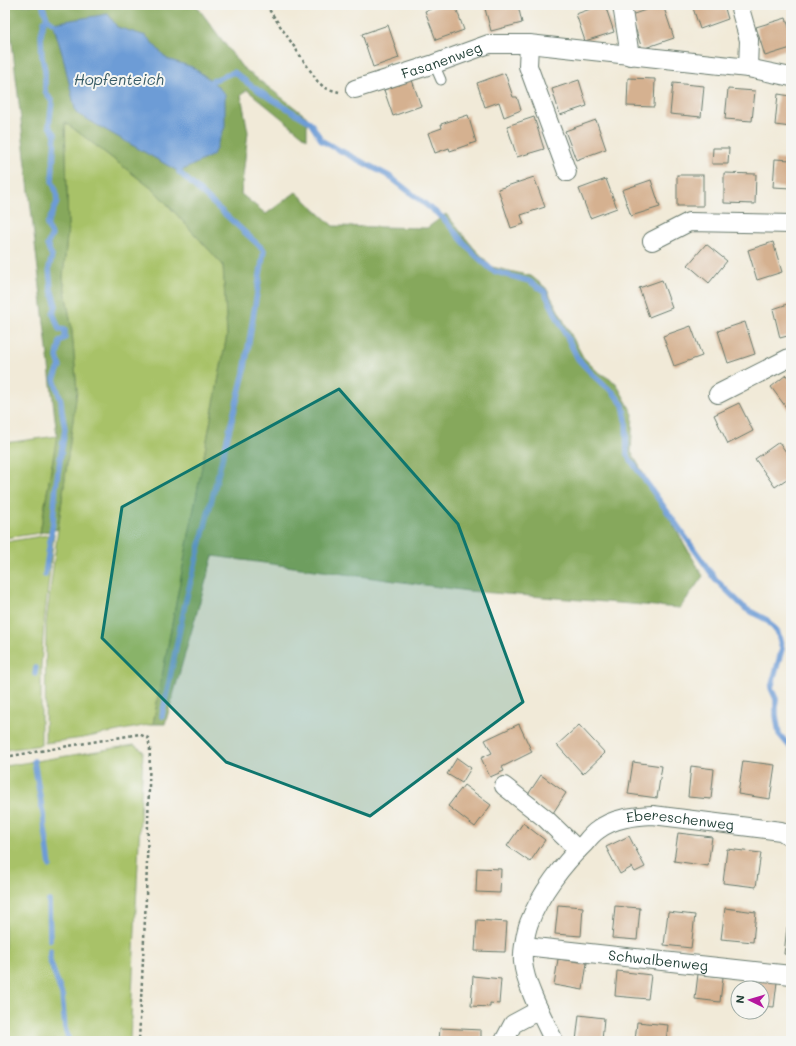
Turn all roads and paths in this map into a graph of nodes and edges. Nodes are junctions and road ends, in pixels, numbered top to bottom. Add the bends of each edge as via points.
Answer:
1 (266, 5) edge
2 (622, 5) edge
3 (740, 5) edge
4 (529, 44) junction
5 (630, 56) junction
6 (748, 68) junction
7 (791, 77) edge
8 (355, 90) joint
9 (567, 172) dead end
10 (791, 224) edge
11 (652, 241) dead end
12 (791, 358) edge
13 (718, 394) dead end
14 (5, 757) edge
15 (504, 786) dead end
16 (791, 837) edge
17 (578, 850) junction
18 (525, 946) junction
19 (791, 975) edge
20 (539, 1010) junction
21 (139, 1041) edge
22 (504, 1041) edge
23 (554, 1041) edge

1 - 8 path via 318,82 333,91 343,93
2 - 5 street
3 - 6 street via 749,40
4 - 5 street, Fasanenweg
4 - 8 street, Fasanenweg via 489,44 438,72
4 - 9 street via 528,66
5 - 6 street, Fasanenweg
6 - 7 street, Fasanenweg
10 - 11 street via 689,222
12 - 13 street
14 - 21 path via 139,734 148,738 150,749 146,898
15 - 17 street via 546,819
16 - 17 street, Ebereschenweg via 781,831 653,814 611,822 597,830
17 - 18 street, Ebereschenweg via 559,872 538,904 529,924
18 - 19 street, Schwalbenweg
18 - 20 street, Ebereschenweg via 523,962
20 - 22 street via 513,1024
20 - 23 street, Ebereschenweg

